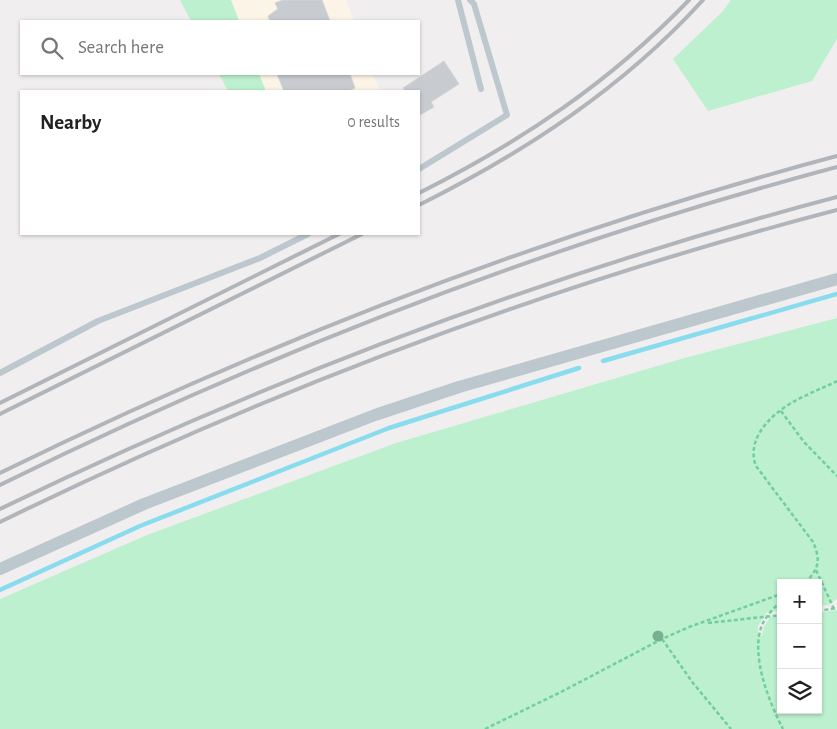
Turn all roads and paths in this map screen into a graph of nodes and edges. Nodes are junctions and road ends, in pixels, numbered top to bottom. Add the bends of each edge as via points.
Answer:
1 (458, 0) edge
2 (470, 0) edge
3 (482, 89) dead end
4 (420, 168) edge
5 (306, 235) edge
6 (837, 279) edge
7 (0, 373) edge
8 (837, 381) edge
9 (781, 410) junction
10 (837, 476) edge
11 (0, 569) edge
12 (816, 570) junction
13 (808, 579) edge
14 (777, 595) edge
15 (777, 606) edge
16 (836, 608) edge
17 (822, 610) edge
18 (777, 615) edge
19 (768, 616) junction
20 (702, 623) junction
21 (662, 639) junction
22 (485, 729) edge
23 (731, 729) edge
24 (783, 729) edge

1 - 3 lane
2 - 4 lane via 474,4 507,115
5 - 7 lane via 260,258 98,321
6 - 11 street via 459,387 375,415 144,504
8 - 9 path
9 - 10 path via 804,442
9 - 12 path via 758,434 753,456 756,466 813,542 818,554
12 - 13 path
12 - 16 path
14 - 20 path
15 - 19 path
16 - 17 path
18 - 19 path
19 - 20 path
19 - 24 path via 762,626 758,657
20 - 21 path
21 - 22 path
21 - 23 path

